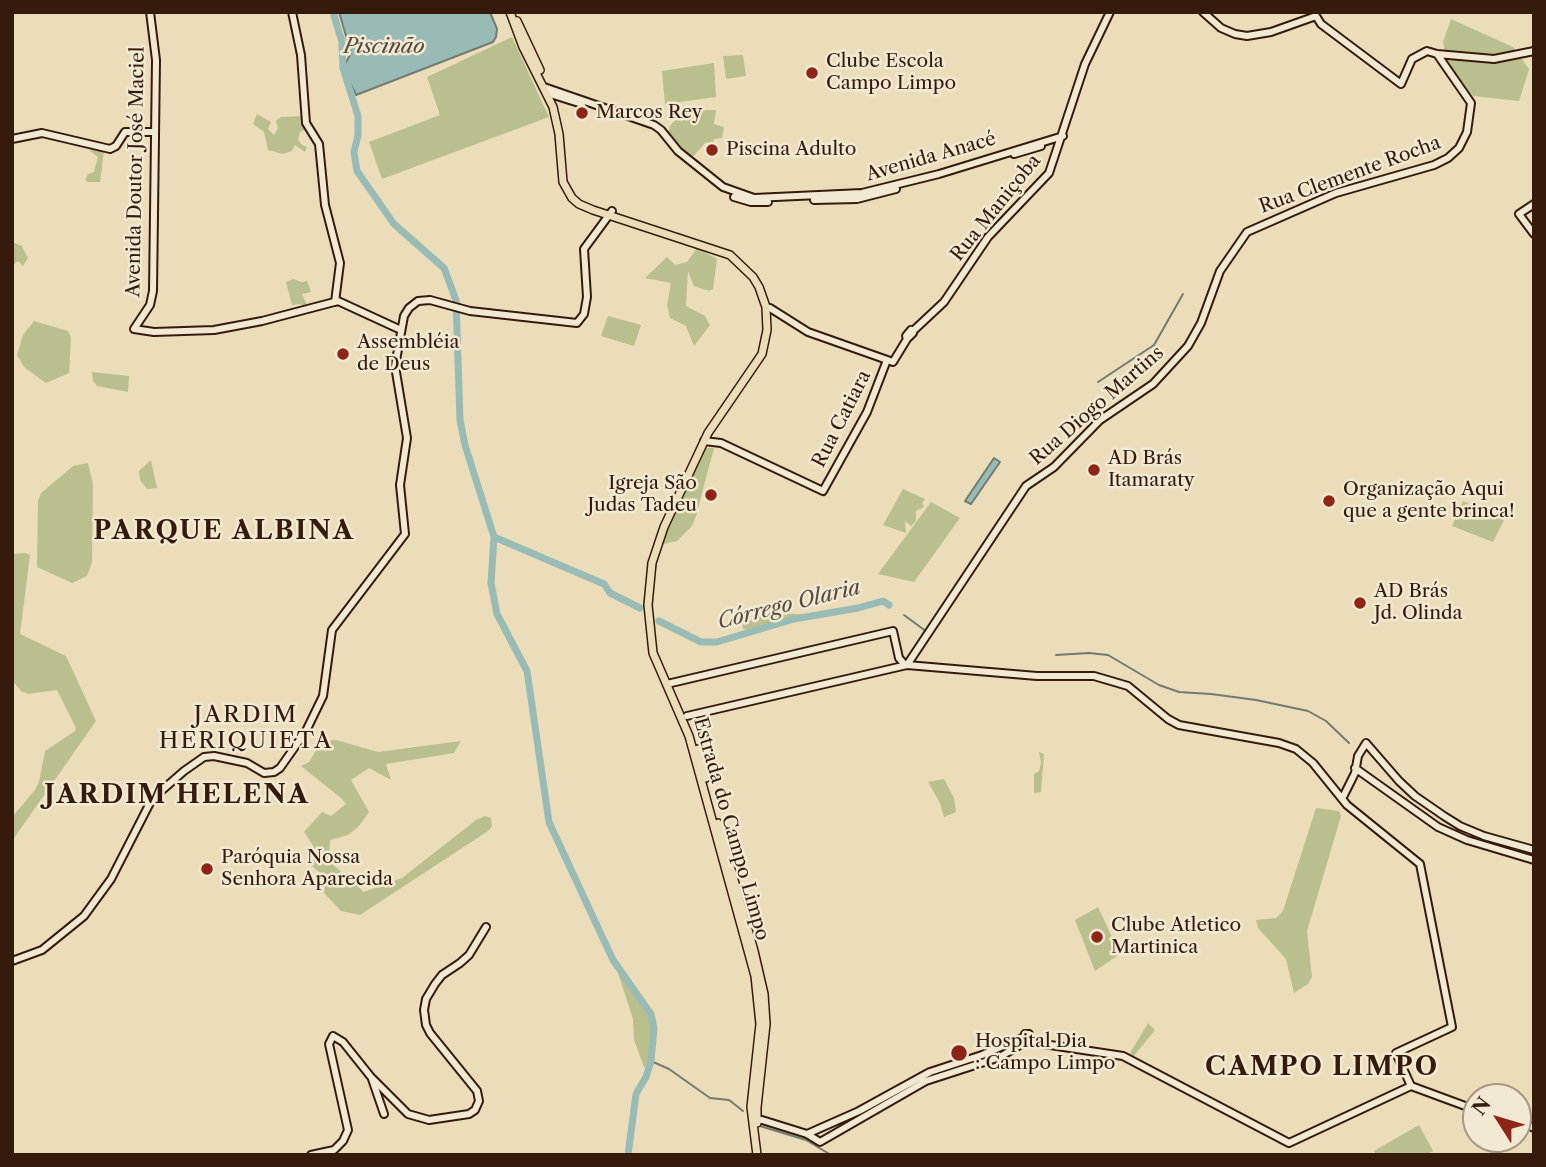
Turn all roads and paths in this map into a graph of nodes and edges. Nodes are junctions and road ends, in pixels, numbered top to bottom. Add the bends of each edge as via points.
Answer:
1 (150, 12) edge
2 (292, 12) edge
3 (512, 12) edge
4 (1110, 12) edge
5 (1203, 12) edge
6 (1534, 51) edge
7 (1437, 54) junction
8 (548, 91) junction
9 (155, 132) junction
10 (1062, 137) junction
11 (12, 139) edge
12 (1026, 197) junction
13 (1534, 204) edge
14 (1029, 205) dead end
15 (611, 213) junction
16 (1247, 232) joint
17 (1533, 233) edge
18 (335, 302) junction
19 (770, 308) junction
20 (401, 330) junction
21 (890, 361) junction
22 (706, 441) junction
23 (664, 527) junction
24 (662, 543) junction
25 (899, 657) junction
26 (906, 665) junction
27 (892, 667) junction
28 (669, 684) junction
29 (687, 716) junction
30 (1355, 768) junction
31 (1340, 797) junction
32 (1484, 836) junction
33 (1480, 844) junction
34 (1534, 850) edge
35 (1534, 860) edge
36 (486, 927) dead end
37 (12, 961) edge
38 (1022, 1038) junction
39 (371, 1077) junction
40 (1411, 1086) junction
41 (385, 1090) junction
42 (378, 1093) junction
43 (1462, 1105) edge
44 (387, 1107) junction
45 (755, 1120) junction
46 (807, 1134) junction
47 (311, 1155) edge
48 (760, 1155) edge

1 - 9 street, Avenida Doutor José Maciel via 156,60
2 - 18 street via 301,55 305,119 319,144 325,205 341,263
3 - 8 main road, Estrada do Campo Limpo via 523,47
4 - 10 street, Rua Maniçoba via 1085,64
5 - 7 street via 1221,27 1247,36 1315,16 1401,84 1412,59 1427,51
6 - 7 street via 1494,59
7 - 16 street, Rua Clemente Rocha via 1471,103 1466,136 1459,148 1423,169 1336,193
8 - 10 street, Avenida Anacé via 647,124 719,189 761,202 867,197
8 - 15 main road, Estrada do Campo Limpo via 565,188 579,204
9 - 11 street via 128,132 110,149 42,133
9 - 18 street, Avenida Doutor José Maciel via 152,298 134,328 214,330
10 - 12 street, Rua Maniçoba via 1049,173
12 - 14 street via 1024,203
12 - 21 street, Rua Maniçoba via 988,237 944,302
13 - 17 street via 1519,214
15 - 19 main road, Estrada do Campo Limpo via 734,253 761,282
15 - 20 street via 584,249 587,297 580,321 461,309 423,300 406,312
15 - 22 main road, Estrada do Campo Limpo via 730,256 747,269 764,297 767,330 762,354
16 - 26 street, Rua Diogo Martins via 1220,271 1188,346 1147,389 1100,420 1054,467 1026,486
18 - 20 street via 344,302
19 - 21 street via 808,332
19 - 22 main road, Estrada do Campo Limpo via 770,338 761,364
20 - 37 street via 395,366 407,438 400,485 405,534 332,630 324,692 306,731 274,772 264,773 247,763 214,756 204,757 184,771 152,799 111,879 84,916 42,950
21 - 22 street, Rua Catiara via 823,491 721,443
22 - 23 main road, Estrada do Campo Limpo
22 - 24 main road, Estrada do Campo Limpo
23 - 24 main road
23 - 28 main road, Estrada do Campo Limpo via 652,563 648,605 653,653
24 - 28 main road, Estrada do Campo Limpo via 653,589 653,620
25 - 26 street
25 - 27 street
25 - 28 street via 893,631
26 - 27 street
26 - 31 street via 1094,676 1121,684 1179,725 1296,749
27 - 29 street
28 - 29 main road, Estrada do Campo Limpo
28 - 45 main road, Estrada do Campo Limpo via 689,736 755,976 760,1024 751,1107
29 - 45 main road, Estrada do Campo Limpo via 764,994 765,1035
30 - 31 street
30 - 32 street via 1366,743 1415,796
30 - 33 street via 1422,818
31 - 40 street via 1420,864 1452,1027 1396,1053
32 - 33 street
32 - 34 street
33 - 35 street
36 - 44 street via 469,955 435,984 424,1010 426,1025 477,1091 478,1105 469,1114 423,1120
38 - 40 street via 1124,1056 1289,1143
38 - 46 street via 930,1072
38 - 46 street via 1000,1056 926,1081 820,1142
39 - 41 street
39 - 42 street
39 - 47 street via 339,1037 331,1037 348,1130 334,1150
40 - 43 street
41 - 42 street
41 - 44 street
42 - 44 street
45 - 46 street
45 - 48 main road, Estrada do Campo Limpo

